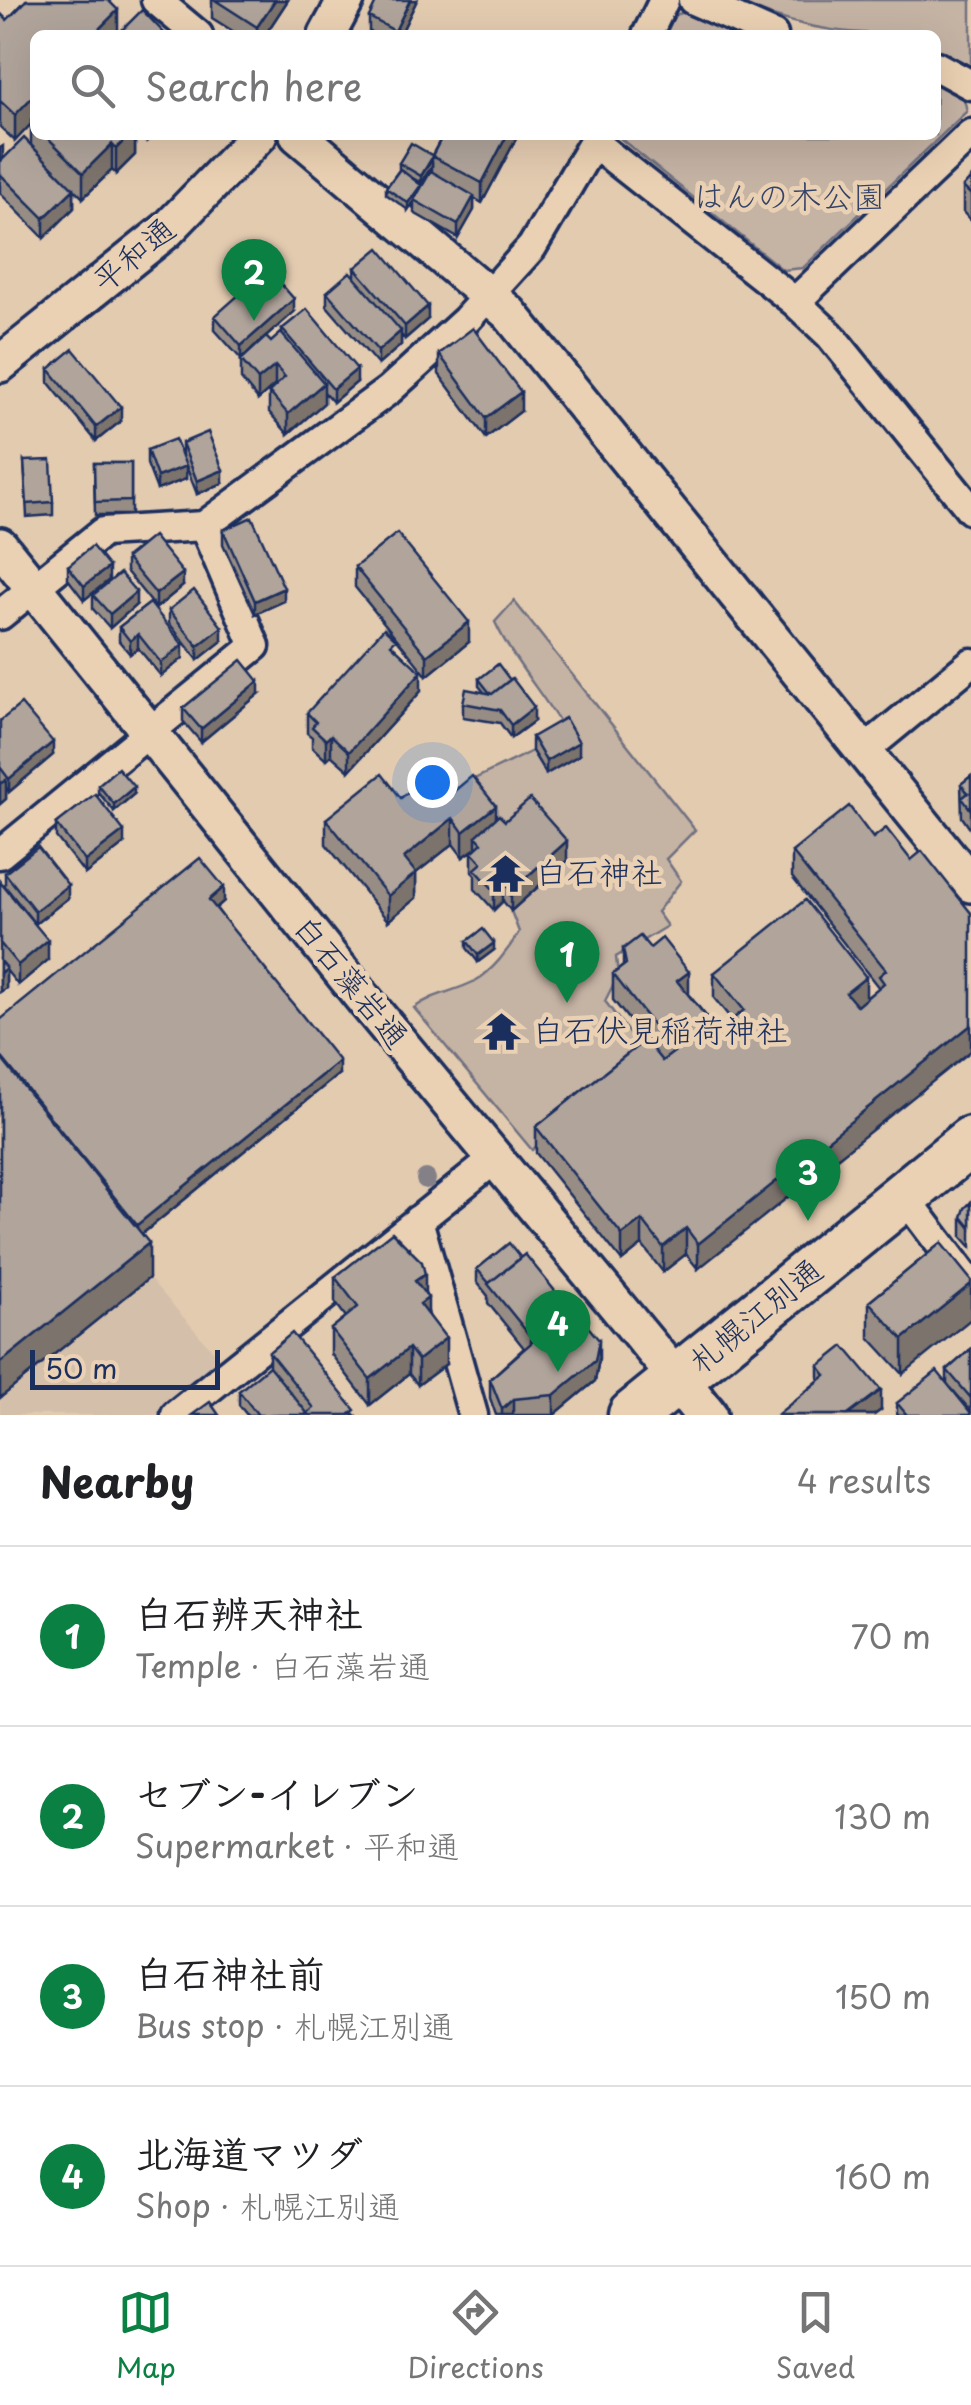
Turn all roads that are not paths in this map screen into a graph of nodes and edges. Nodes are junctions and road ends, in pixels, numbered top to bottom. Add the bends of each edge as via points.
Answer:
1 (156, 0) edge
2 (346, 0) edge
3 (664, 0) edge
4 (693, 0) edge
5 (192, 30) edge
6 (330, 30) edge
7 (649, 30) edge
8 (762, 30) edge
9 (941, 69) edge
10 (971, 85) edge
11 (971, 134) edge
12 (254, 140) edge
13 (304, 140) edge
14 (595, 140) edge
15 (597, 140) edge
16 (490, 293) junction
17 (795, 302) junction
18 (0, 364) edge
19 (971, 510) edge
20 (204, 526) junction
21 (0, 546) edge
22 (35, 586) junction
23 (0, 615) edge
24 (971, 663) edge
25 (152, 730) junction
26 (865, 750) junction
27 (0, 854) edge
28 (971, 884) edge
29 (971, 1141) edge
30 (496, 1158) junction
31 (904, 1196) junction
32 (418, 1220) junction
33 (971, 1285) edge
34 (692, 1397) edge
35 (176, 1415) edge
36 (473, 1415) edge
37 (633, 1415) edge

1 - 5 street
2 - 6 street
3 - 7 street
4 - 8 street
9 - 10 street
11 - 17 street
12 - 18 street, 平和通 via 167,230
13 - 16 street
14 - 16 street via 547,226
15 - 17 street
16 - 20 street via 389,390
16 - 26 street
17 - 19 street via 858,368
20 - 22 street via 103,532
20 - 25 street via 255,646
21 - 22 street, 白石藻岩通
22 - 23 street
22 - 25 street, 白石藻岩通
24 - 26 street
25 - 27 street
25 - 30 street, 白石藻岩通
26 - 28 street
29 - 31 highway, 札幌江別通
30 - 32 street
30 - 34 street, 白石藻岩通
31 - 33 street
31 - 34 highway, 札幌江別通
32 - 35 street
32 - 36 street
34 - 37 highway, 札幌江別通

